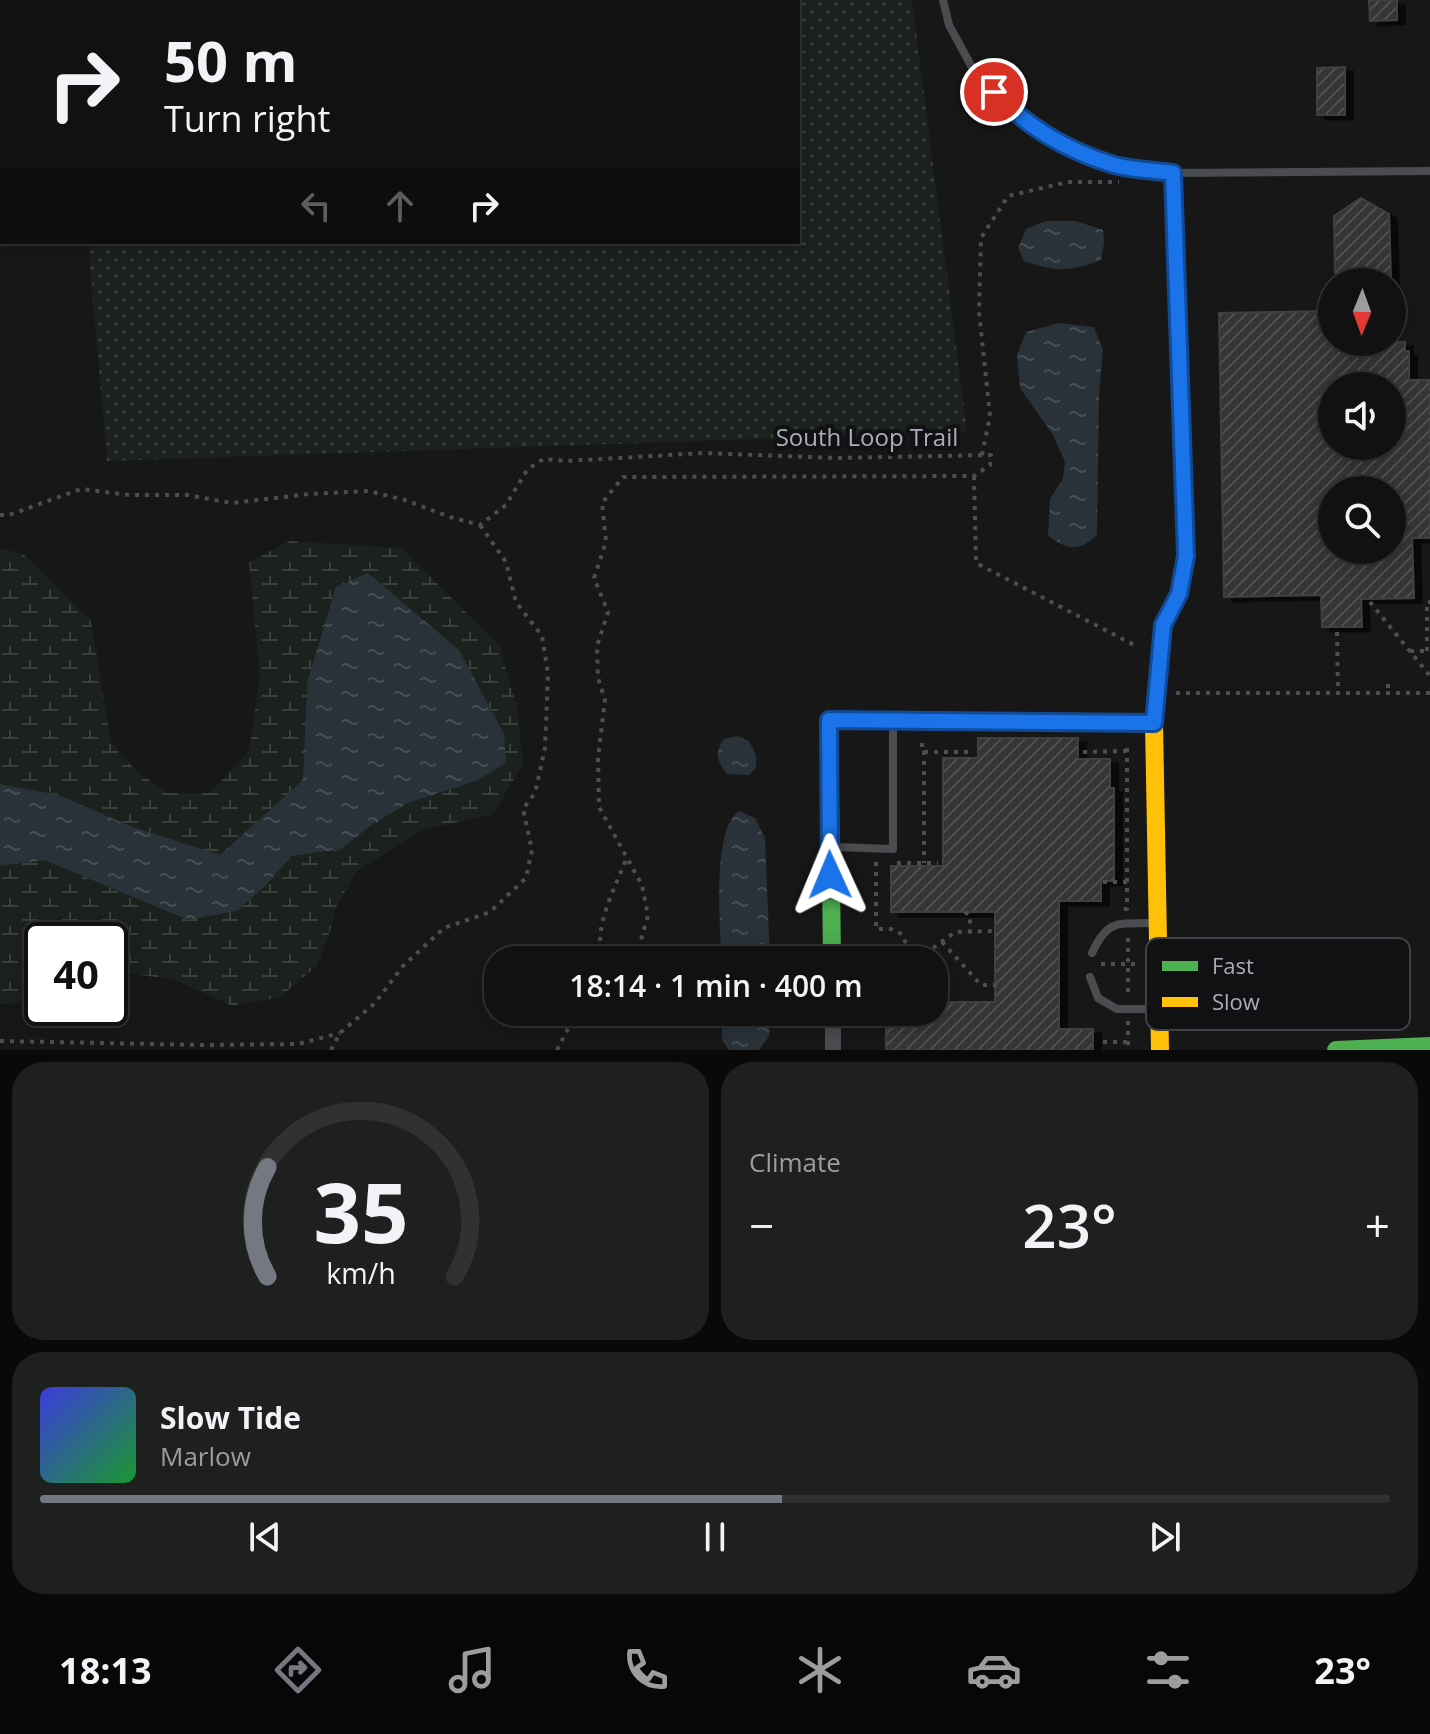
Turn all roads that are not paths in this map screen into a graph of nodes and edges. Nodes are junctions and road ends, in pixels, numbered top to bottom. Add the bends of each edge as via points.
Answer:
1 (943, 0) edge
2 (1430, 171) edge
3 (1173, 173) junction
4 (893, 721) junction
5 (1154, 723) junction
6 (830, 847) junction
7 (1158, 923) junction
8 (1158, 938) edge
9 (832, 946) edge
10 (1092, 953) dead end
11 (1090, 977) dead end
12 (1146, 1009) edge
13 (833, 1026) edge
14 (1160, 1030) edge
15 (1430, 1046) edge
16 (833, 1050) edge
17 (1160, 1050) edge
18 (1336, 1050) edge

1 - 3 lane via 949,25 974,71 1014,114 1054,140 1113,165
2 - 3 lane
3 - 5 street via 1186,556 1179,594 1163,625
4 - 5 street
4 - 6 street via 829,720
4 - 6 lane via 893,849
5 - 7 street
6 - 9 street
7 - 8 street
7 - 10 lane via 1119,924 1101,932
11 - 12 lane via 1098,998 1117,1009
13 - 16 street
14 - 17 street
15 - 18 street

